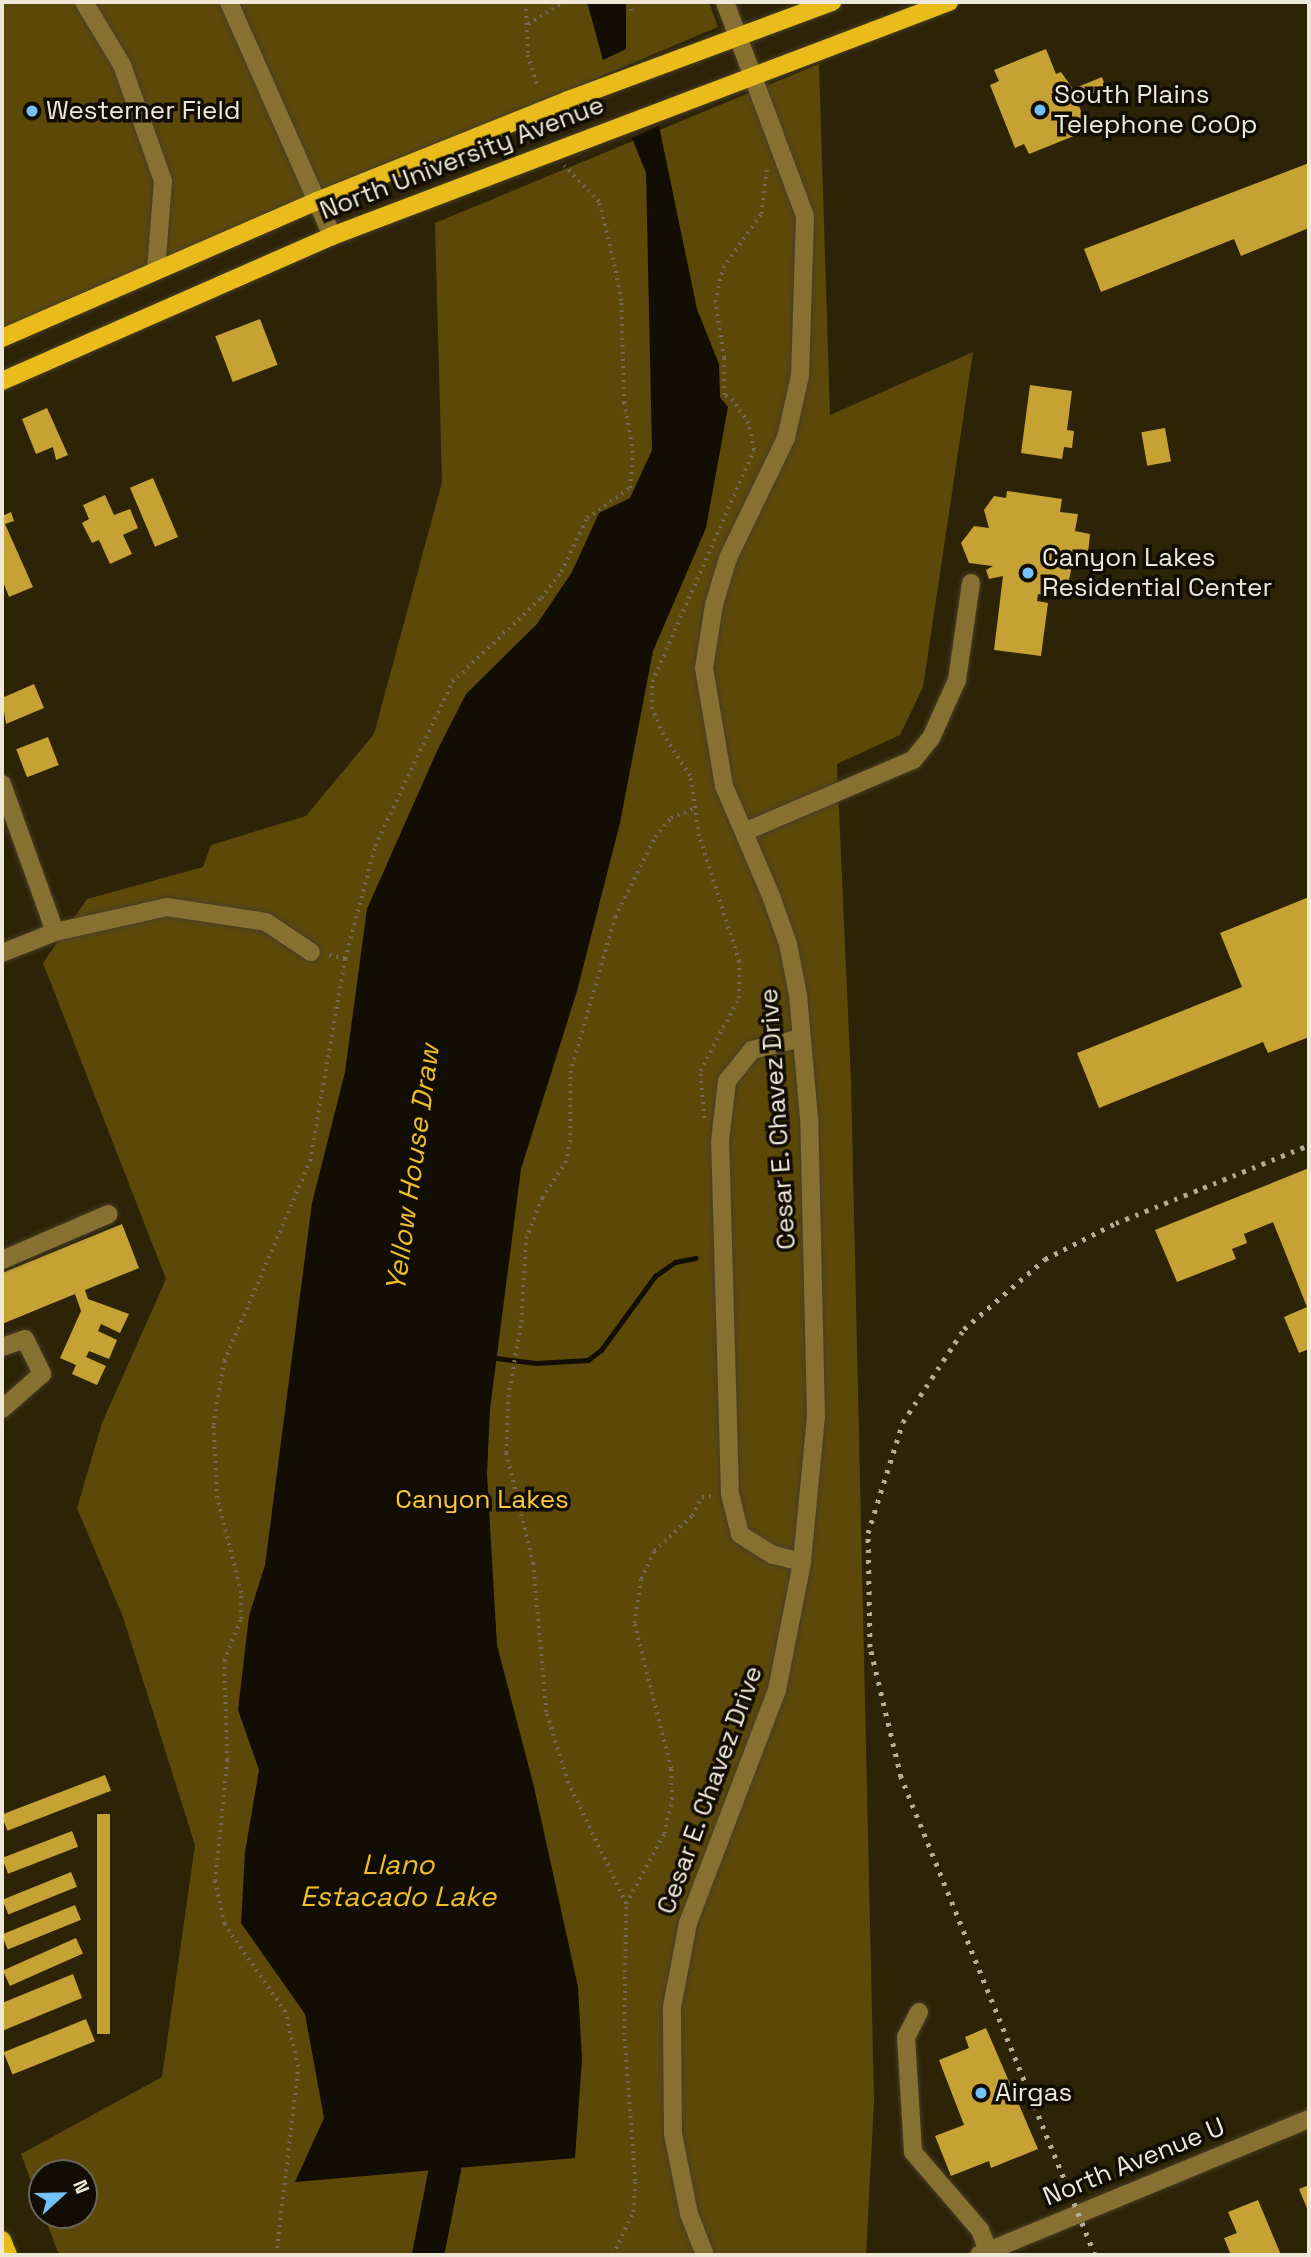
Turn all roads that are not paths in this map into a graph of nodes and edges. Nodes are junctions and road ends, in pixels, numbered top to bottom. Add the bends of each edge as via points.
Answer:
1 (84, 2) edge
2 (725, 2) edge
3 (832, 2) edge
4 (949, 2) edge
5 (233, 4) edge
6 (739, 36) junction
7 (754, 74) junction
8 (317, 201) junction
9 (332, 236) junction
10 (156, 269) junction
11 (2, 338) edge
12 (2, 381) edge
13 (971, 583) dead end
14 (2, 784) edge
15 (744, 832) junction
16 (55, 932) junction
17 (311, 952) road end
18 (2, 953) edge
19 (802, 1038) junction
20 (109, 1214) dead end
21 (2, 1260) edge
22 (2, 1347) edge
23 (2, 1409) edge
24 (802, 1562) junction
25 (919, 2012) dead end
26 (1309, 2119) edge
27 (2, 2241) edge
28 (984, 2253) edge
29 (8, 2255) edge
30 (705, 2255) edge

1 - 10 street via 122,65 163,181
2 - 6 street, Cesar E. Chavez Drive
3 - 6 main road, North University Avenue
4 - 7 main road, North University Avenue
5 - 8 street
6 - 7 street, Cesar E. Chavez Drive
6 - 8 main road, North University Avenue
7 - 9 main road, North University Avenue
7 - 15 street, Cesar E. Chavez Drive via 805,216 800,376 786,438 728,558 714,605 704,668 724,786
8 - 9 street
8 - 10 main road, North University Avenue
9 - 12 main road, North University Avenue
10 - 11 main road, North University Avenue
13 - 15 street via 957,680 931,738 913,760
14 - 16 street
15 - 19 street, Cesar E. Chavez Drive via 788,944
16 - 17 street via 127,913 183,907 266,922
16 - 18 street
19 - 24 street, Cesar E. Chavez Drive via 813,1222 816,1417
19 - 24 street via 752,1050 727,1081 720,1140 730,1494 740,1534 773,1555
20 - 21 street
22 - 23 street via 26,1339 43,1374
24 - 30 street, Cesar E. Chavez Drive via 778,1690 688,1923 672,2007 673,2134 689,2214
25 - 28 street via 906,2037 913,2152 980,2230
26 - 28 street, North Avenue U
27 - 29 main road

